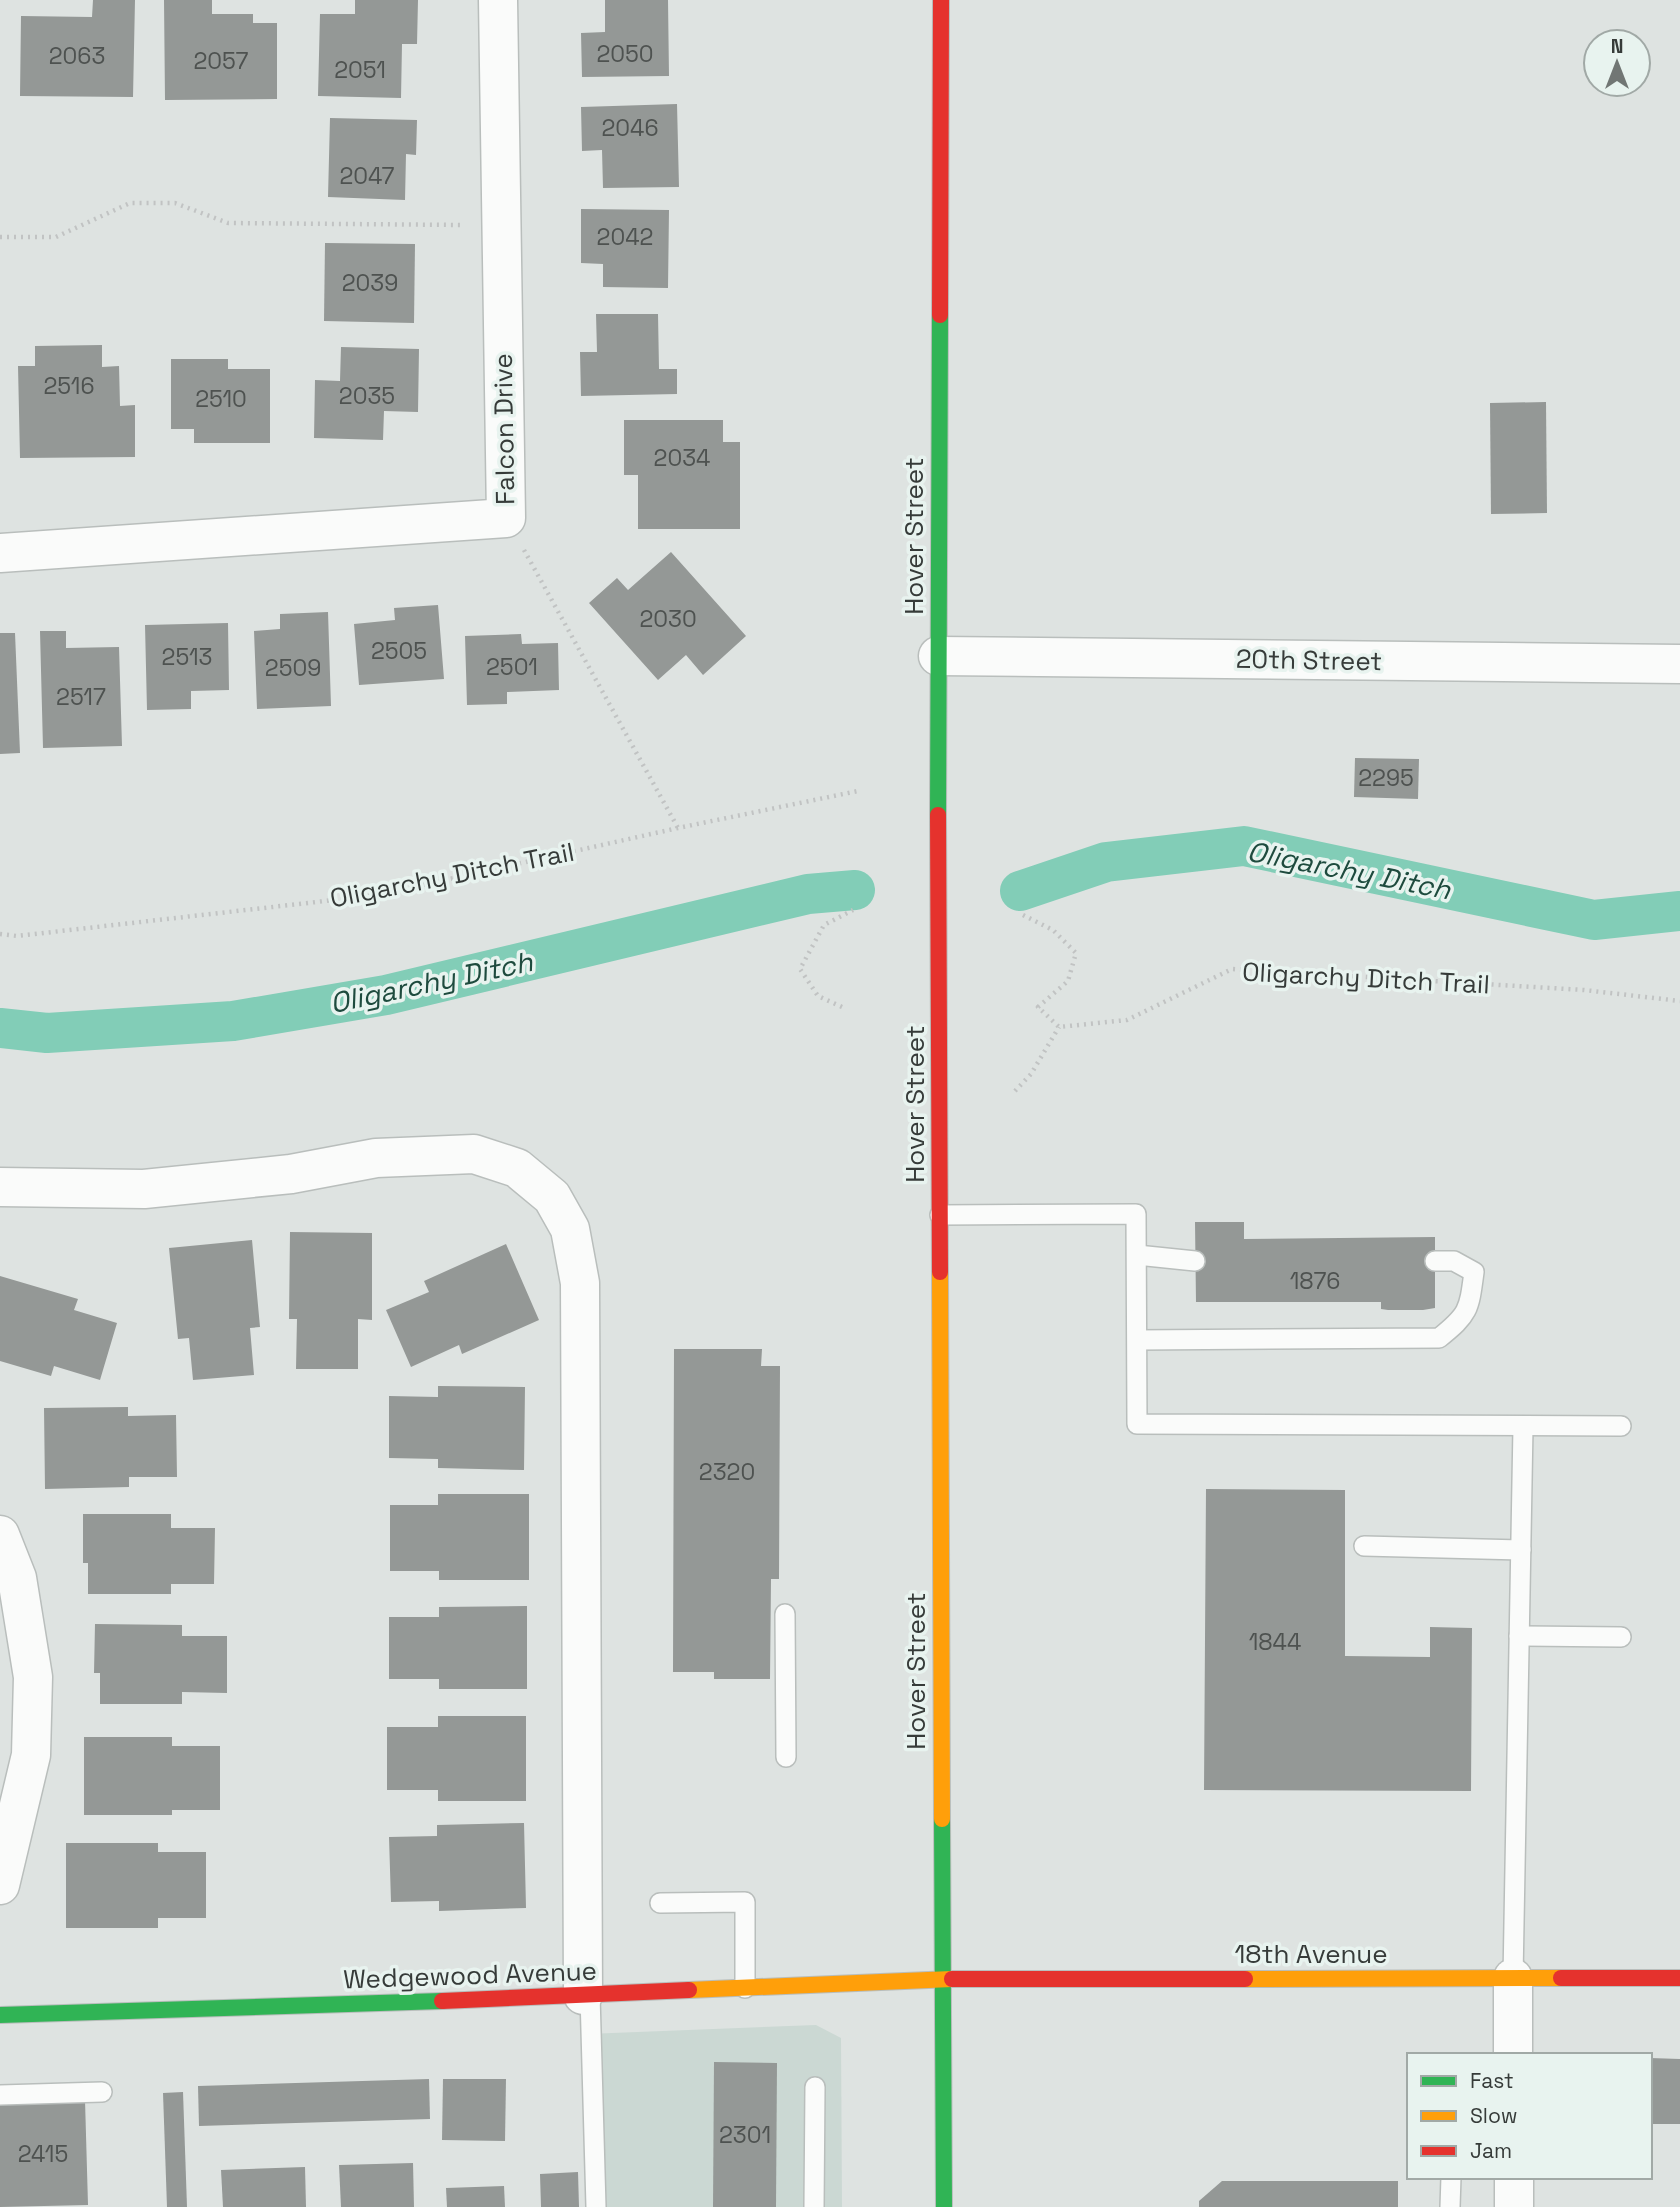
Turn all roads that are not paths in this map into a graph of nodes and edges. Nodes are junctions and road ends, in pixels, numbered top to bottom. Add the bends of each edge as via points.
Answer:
1 (498, 0) edge
2 (941, 0) edge
3 (0, 553) edge
4 (938, 656) junction
5 (1680, 664) edge
6 (0, 1187) edge
7 (940, 1215) junction
8 (1137, 1255) junction
9 (1195, 1261) dead end
10 (1435, 1261) dead end
11 (1138, 1340) junction
12 (1621, 1426) dead end
13 (1523, 1427) junction
14 (0, 1535) edge
15 (1364, 1546) dead end
16 (1521, 1550) junction
17 (785, 1614) dead end
18 (1519, 1636) junction
19 (1621, 1637) dead end
20 (786, 1757) dead end
21 (0, 1885) edge
22 (660, 1903) dead end
23 (1513, 1978) junction
24 (1680, 1978) edge
25 (942, 1979) junction
26 (744, 1988) junction
27 (587, 1995) junction
28 (0, 2015) edge
29 (1513, 2053) edge
30 (815, 2087) dead end
31 (102, 2092) dead end
32 (0, 2095) edge
33 (1451, 2179) edge
34 (1514, 2179) edge
35 (596, 2207) edge
36 (814, 2207) edge
37 (944, 2207) edge
38 (1450, 2207) edge
39 (1514, 2207) edge

1 - 3 street, Falcon Drive via 506,518
2 - 4 main road, Hover Street
4 - 5 street, 20th Street
4 - 7 main road, Hover Street
6 - 27 street via 144,1189 291,1174 376,1158 474,1154 517,1168 552,1197 570,1229 580,1283
7 - 8 lane via 1136,1214
7 - 25 main road, Hover Street
8 - 9 lane
8 - 11 lane
10 - 11 lane via 1454,1261 1474,1272 1471,1298 1462,1319 1439,1338
11 - 13 lane via 1137,1424
12 - 13 lane
13 - 16 lane
14 - 21 street via 17,1578 33,1677 31,1755
15 - 16 lane
16 - 18 lane
17 - 20 lane
18 - 19 lane
18 - 23 lane
22 - 26 lane via 744,1902
23 - 24 main road, 18th Avenue
23 - 25 main road, 18th Avenue
23 - 29 street
25 - 26 main road, Wedgewood Avenue
25 - 37 main road, Hover Street
26 - 27 main road, Wedgewood Avenue
27 - 28 main road, Wedgewood Avenue
27 - 35 lane
30 - 36 lane
31 - 32 lane
33 - 38 lane
34 - 39 street

